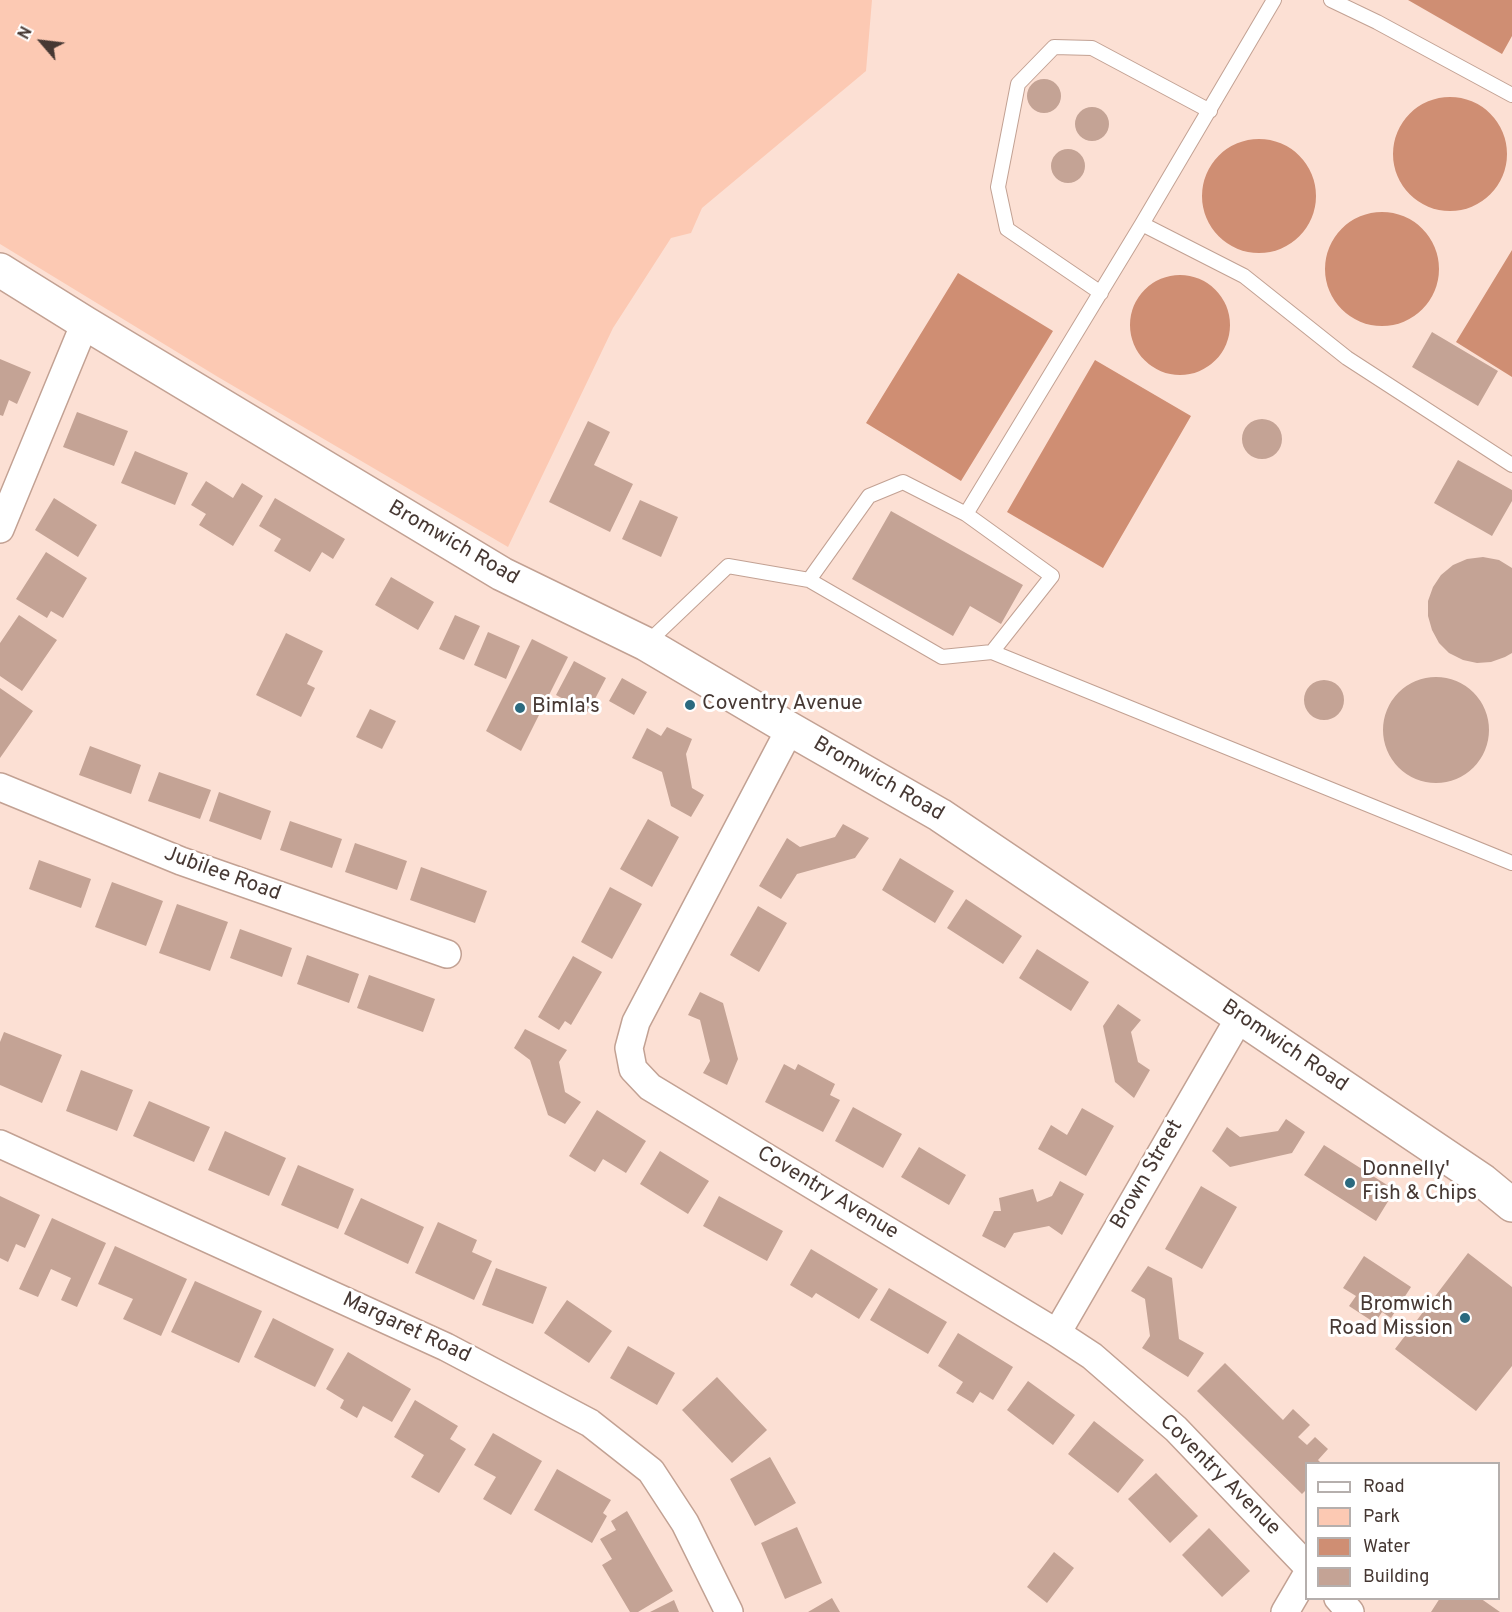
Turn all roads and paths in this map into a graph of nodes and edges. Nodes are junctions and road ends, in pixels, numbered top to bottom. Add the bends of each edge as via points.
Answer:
1 (1274, 0) edge
2 (1331, 0) edge
3 (1512, 95) edge
4 (1210, 111) junction
5 (1142, 224) junction
6 (0, 270) edge
7 (1101, 293) junction
8 (85, 323) junction
9 (1512, 465) edge
10 (966, 514) junction
11 (0, 529) edge
12 (810, 580) junction
13 (646, 644) junction
14 (992, 652) junction
15 (790, 729) junction
16 (0, 787) edge
17 (1512, 863) edge
18 (447, 954) dead end
19 (1240, 1017) junction
20 (0, 1144) edge
21 (1512, 1204) edge
22 (1057, 1333) junction
23 (1305, 1564) edge
24 (1305, 1578) edge
25 (1339, 1600) edge
26 (729, 1612) edge
27 (1285, 1612) edge
28 (1350, 1612) edge

1 - 4 lane
2 - 3 lane
4 - 5 lane
4 - 7 lane via 1092,48 1054,47 1018,84 998,187 1007,229
5 - 7 lane
5 - 9 lane via 1244,276 1347,358
6 - 8 main road, Bromwich Road
7 - 10 lane
8 - 11 street
8 - 13 main road, Bromwich Road via 502,574
10 - 12 lane via 903,482 869,496
10 - 14 lane via 1052,576
12 - 13 lane via 728,566
12 - 14 lane via 942,657
13 - 15 main road, Bromwich Road
14 - 17 lane
15 - 19 main road, Bromwich Road via 940,815
15 - 22 street, Coventry Avenue via 636,1022 629,1047 633,1069 650,1087
16 - 18 street, Jubilee Road via 181,861
19 - 21 main road, Bromwich Road
19 - 22 street, Brown Street
20 - 26 street, Margaret Road via 446,1347 591,1423 651,1471 686,1523
22 - 23 street, Coventry Avenue via 1092,1356 1176,1429
24 - 27 street
25 - 28 street

